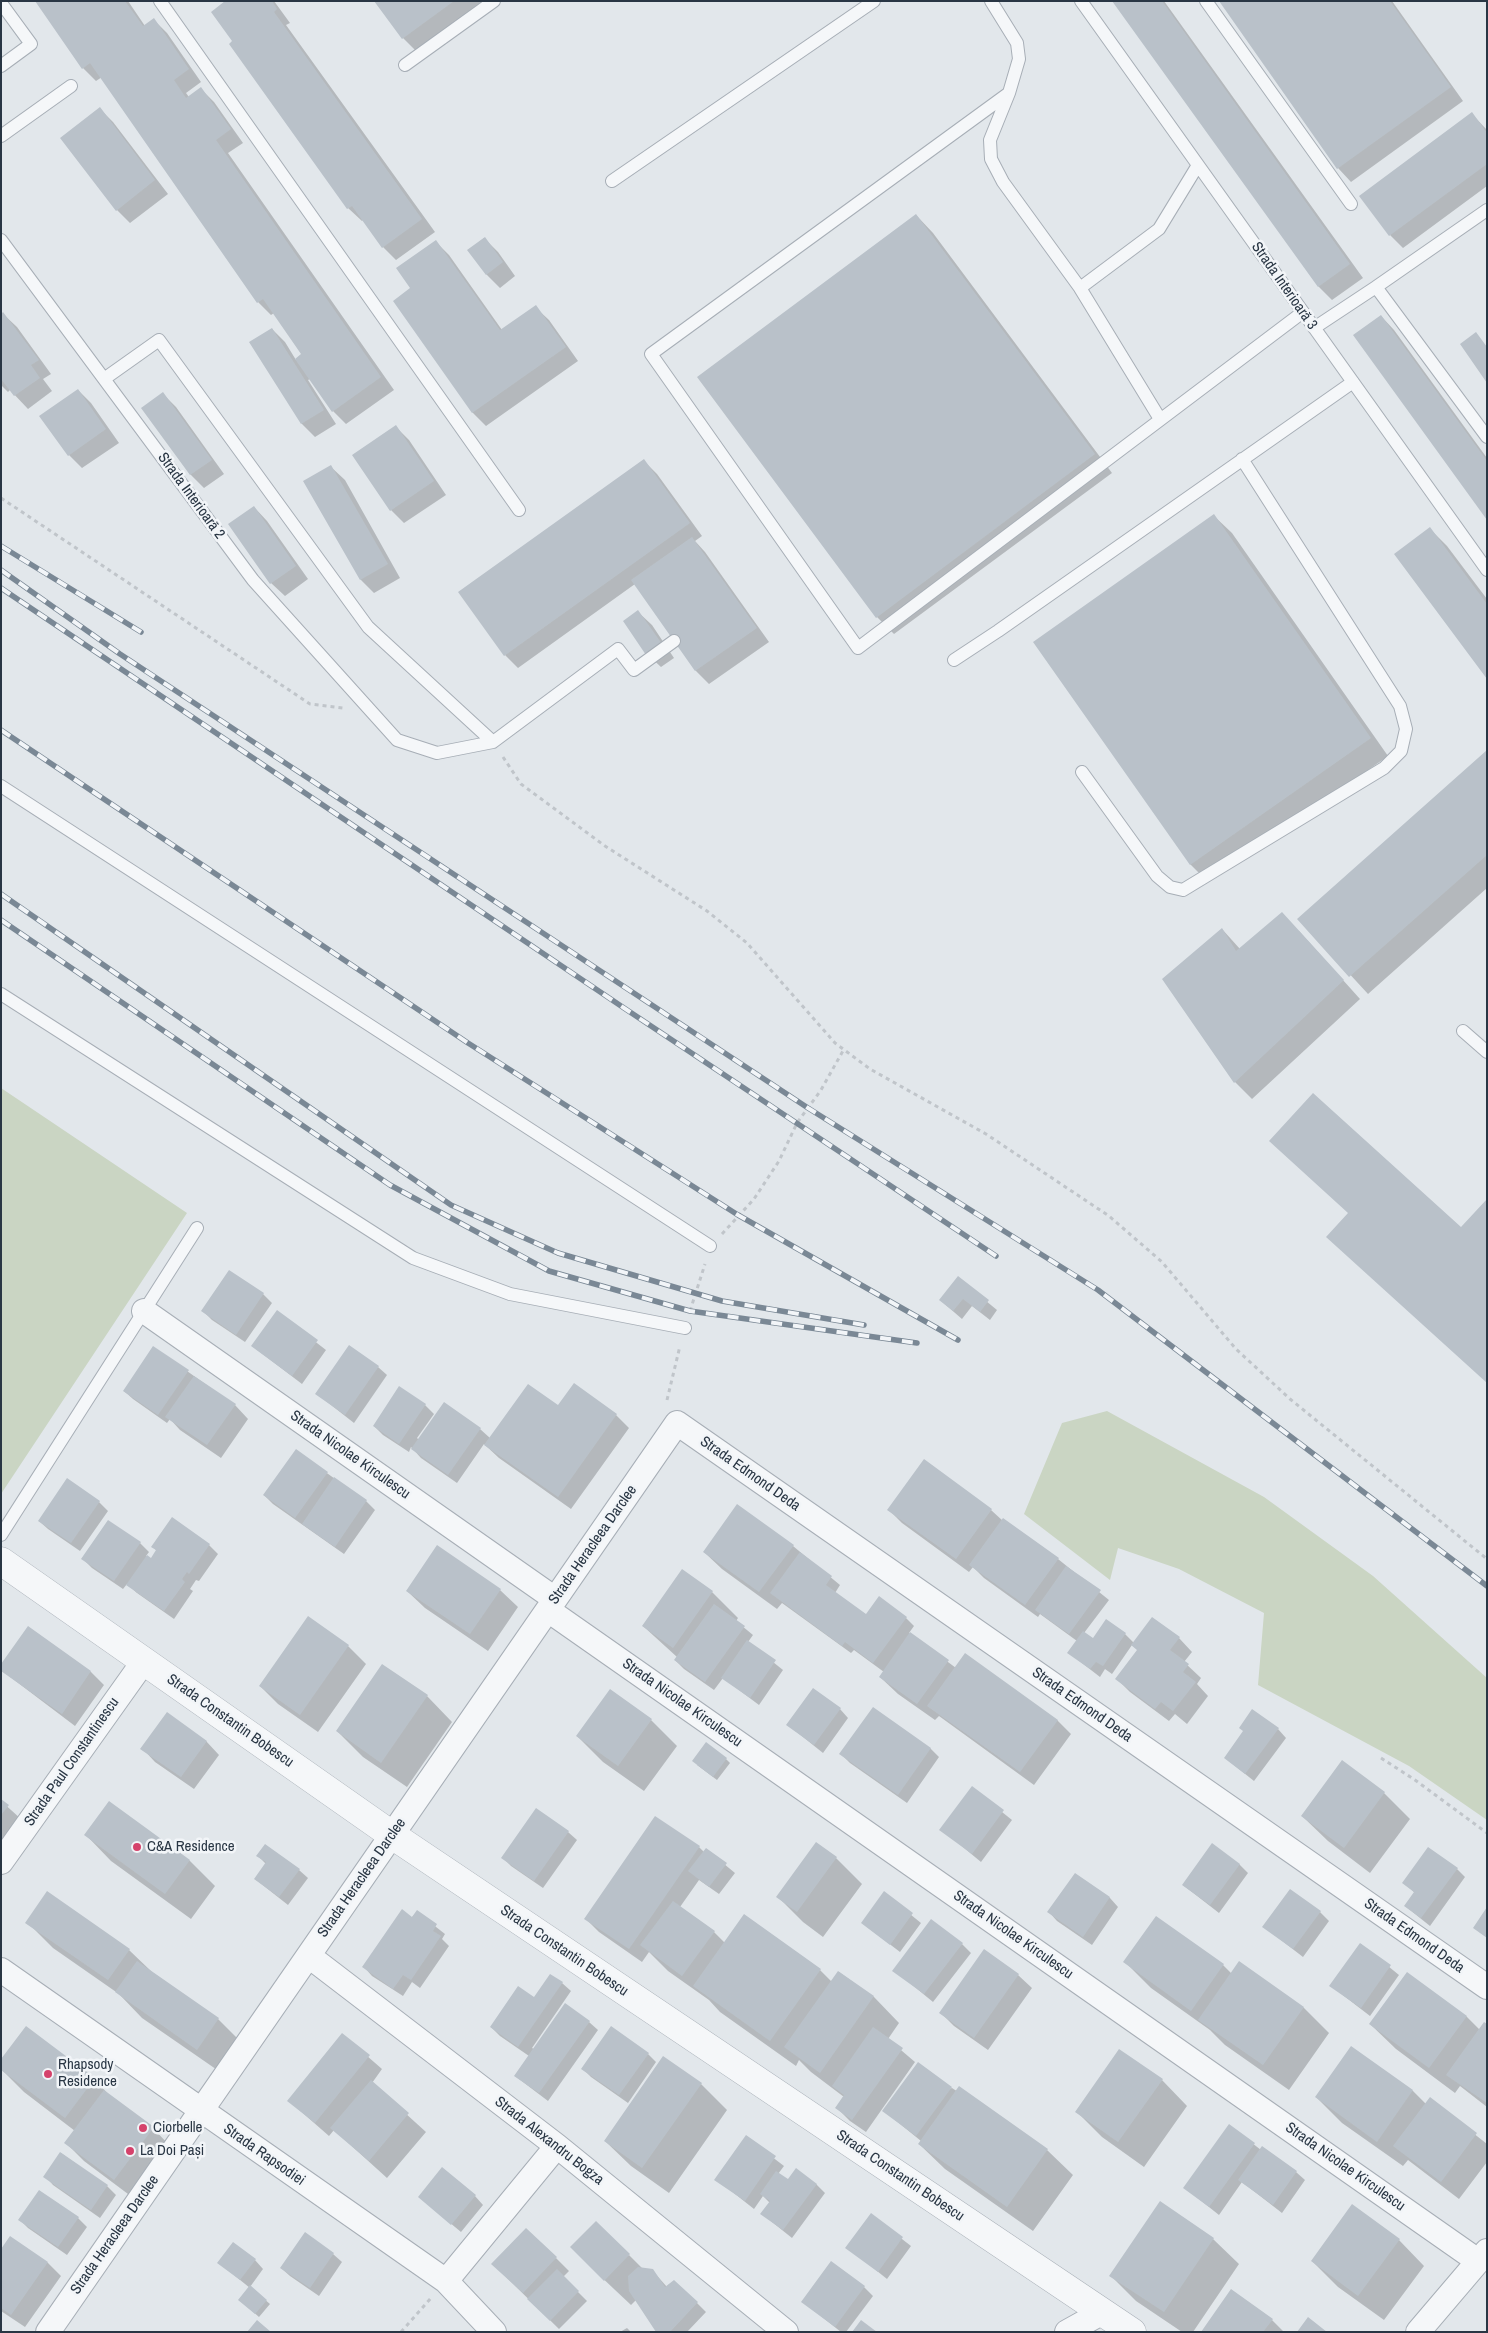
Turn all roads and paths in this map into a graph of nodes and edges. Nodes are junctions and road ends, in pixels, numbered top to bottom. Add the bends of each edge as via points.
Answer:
1 (160, 1) edge
2 (494, 1) edge
3 (874, 1) edge
4 (991, 1) edge
5 (1081, 1) edge
6 (1206, 1) edge
7 (1, 3) edge
8 (405, 65) dead end
9 (1, 66) edge
10 (70, 86) dead end
11 (1009, 92) junction
12 (1, 136) edge
13 (1198, 165) junction
14 (612, 181) dead end
15 (1351, 204) dead end
16 (1487, 210) edge
17 (1, 240) edge
18 (1376, 287) junction
19 (1080, 288) junction
20 (1302, 312) junction
21 (1314, 328) junction
22 (104, 379) junction
23 (1353, 382) junction
24 (1160, 419) junction
25 (1487, 437) edge
26 (1242, 459) junction
27 (1, 498) edge
28 (519, 510) dead end
29 (1487, 570) edge
30 (674, 641) dead end
31 (954, 660) dead end
32 (372, 712) junction
33 (493, 742) junction
34 (1082, 772) dead end
35 (1, 786) edge
36 (1, 994) edge
37 (1463, 1031) dead end
38 (844, 1049) junction
39 (1487, 1052) edge
40 (197, 1228) dead end
41 (710, 1246) joint
42 (144, 1312) junction
43 (684, 1328) dead end
44 (677, 1423) joint
45 (1, 1535) edge
46 (1487, 1559) edge
47 (1, 1561) edge
48 (552, 1604) junction
49 (144, 1661) junction
50 (1381, 1758) dead end
51 (1487, 1834) edge
52 (392, 1835) junction
53 (1, 1862) edge
54 (308, 1956) junction
55 (5, 1979) edge
56 (1487, 1987) edge
57 (201, 2111) junction
58 (557, 2146) junction
59 (1483, 2256) edge
60 (446, 2281) junction
61 (1103, 2312) junction
62 (48, 2332) edge
63 (402, 2332) edge
64 (494, 2332) edge
65 (786, 2332) edge
66 (1067, 2332) edge
67 (1132, 2332) edge
68 (1418, 2332) edge

1 - 28 lane
2 - 8 lane
3 - 14 lane
4 - 11 lane via 1017,43 1019,59
5 - 13 lane, Strada Interioară 3
6 - 15 lane
7 - 9 lane via 31,44
10 - 12 lane
11 - 19 lane via 990,140 991,159 1003,182
11 - 24 lane via 651,354 858,648
13 - 19 lane via 1159,229
13 - 20 lane, Strada Interioară 3
16 - 18 lane
17 - 22 lane, Strada Interioară 2
18 - 21 lane
18 - 25 lane
19 - 24 lane
20 - 21 lane, Strada Interioară 3
20 - 24 lane
21 - 23 lane, Strada Interioară 3
22 - 32 lane, Strada Interioară 2 via 253,580
22 - 33 lane via 159,340 368,627
23 - 26 lane
23 - 29 lane, Strada Interioară 3
26 - 31 lane
26 - 34 lane via 1400,706 1406,729 1400,751 1384,768 1182,890 1170,887 1157,876
27 - 32 path via 310,704
30 - 33 lane via 634,670 618,649
32 - 33 lane, Strada Interioară 2 via 397,740 437,753
33 - 38 path via 521,784 605,846 707,911 747,943 835,1043
35 - 41 lane
36 - 43 lane via 412,1258 510,1294
37 - 39 lane
38 - 41 path via 754,1199
38 - 46 path via 870,1069 986,1134 1109,1216 1162,1262 1236,1349 1290,1399
40 - 42 lane
42 - 45 lane
42 - 48 street, Strada Nicolae Kirculescu
44 - 48 street, Strada Heracleea Darclee
44 - 56 street, Strada Edmond Deda
47 - 49 street, Strada Constantin Bobescu
48 - 52 street, Strada Heracleea Darclee
48 - 59 street, Strada Nicolae Kirculescu
49 - 52 street, Strada Constantin Bobescu
49 - 53 street, Strada Paul Constantinescu
50 - 51 path
52 - 54 street, Strada Heracleea Darclee
52 - 61 street, Strada Constantin Bobescu
54 - 57 street, Strada Heracleea Darclee
54 - 58 street, Strada Alexandru Bogza
55 - 57 street, Strada Rapsodiei
57 - 60 street, Strada Rapsodiei
57 - 62 street, Strada Heracleea Darclee
58 - 60 street
58 - 65 street, Strada Alexandru Bogza
59 - 68 street
60 - 63 path
60 - 64 street, Strada Rapsodiei
61 - 66 street
61 - 67 street, Strada Constantin Bobescu

